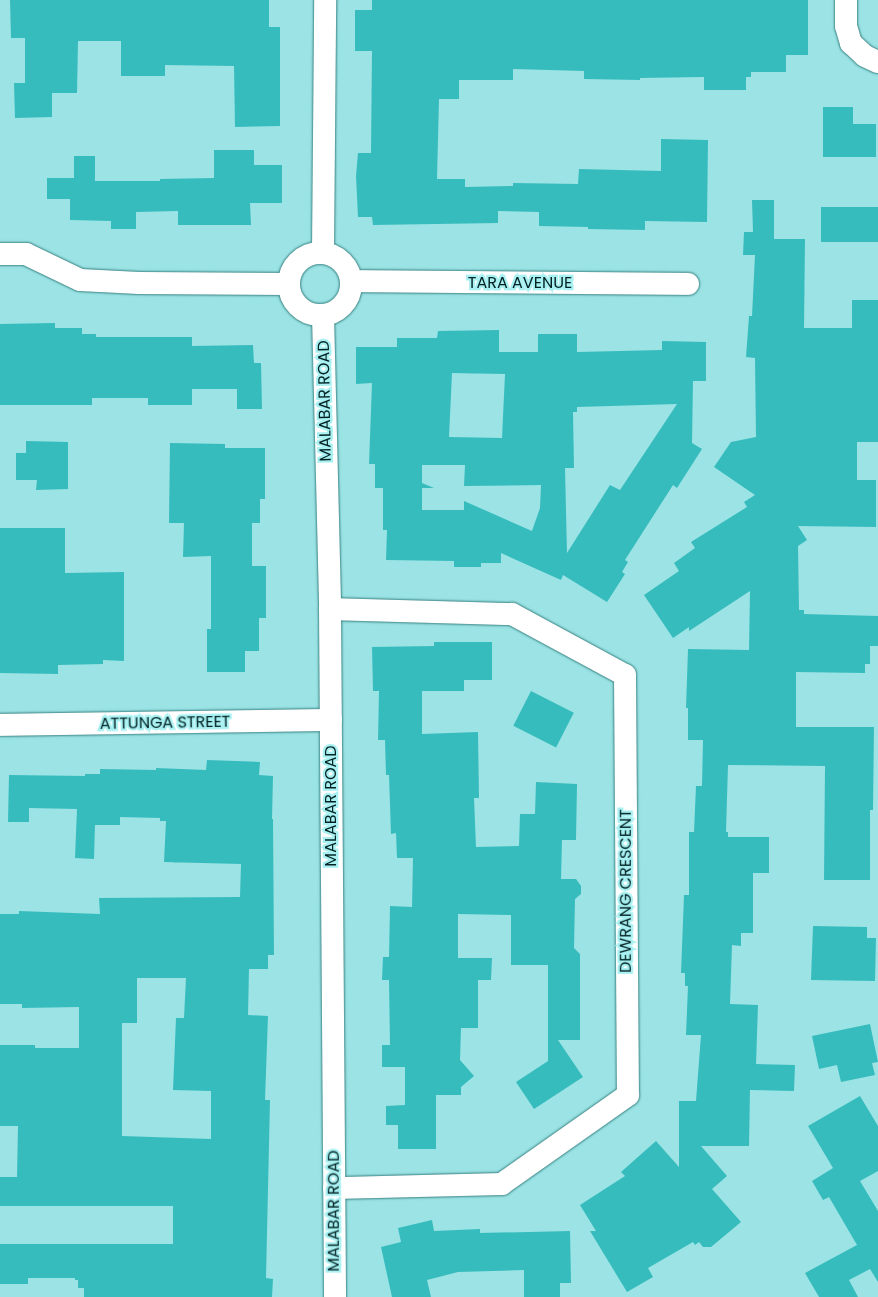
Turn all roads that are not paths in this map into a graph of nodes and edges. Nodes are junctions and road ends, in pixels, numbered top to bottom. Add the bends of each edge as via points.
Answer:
1 (324, 0) edge
2 (846, 0) edge
3 (878, 62) edge
4 (323, 252) junction
5 (0, 254) edge
6 (352, 281) junction
7 (288, 284) junction
8 (688, 284) dead end
9 (323, 315) junction
10 (330, 609) junction
11 (331, 720) junction
12 (0, 725) edge
13 (334, 1188) junction
14 (335, 1297) edge

1 - 4 street
2 - 3 street via 846,26 851,43 865,56
4 - 6 street via 343,261
4 - 7 street via 308,254 299,260 290,273
5 - 7 street via 26,254 80,280 139,284
6 - 8 street, TARA AVENUE
6 - 9 street via 351,292 343,306
7 - 9 street via 296,305 305,312
9 - 10 street, MALABAR ROAD
10 - 11 street, MALABAR ROAD
10 - 13 street, DEWRANG CRESCENT via 512,614 624,675 628,1075 628,1095 502,1184
11 - 12 street, ATTUNGA STREET
11 - 13 street, MALABAR ROAD
13 - 14 street, MALABAR ROAD

